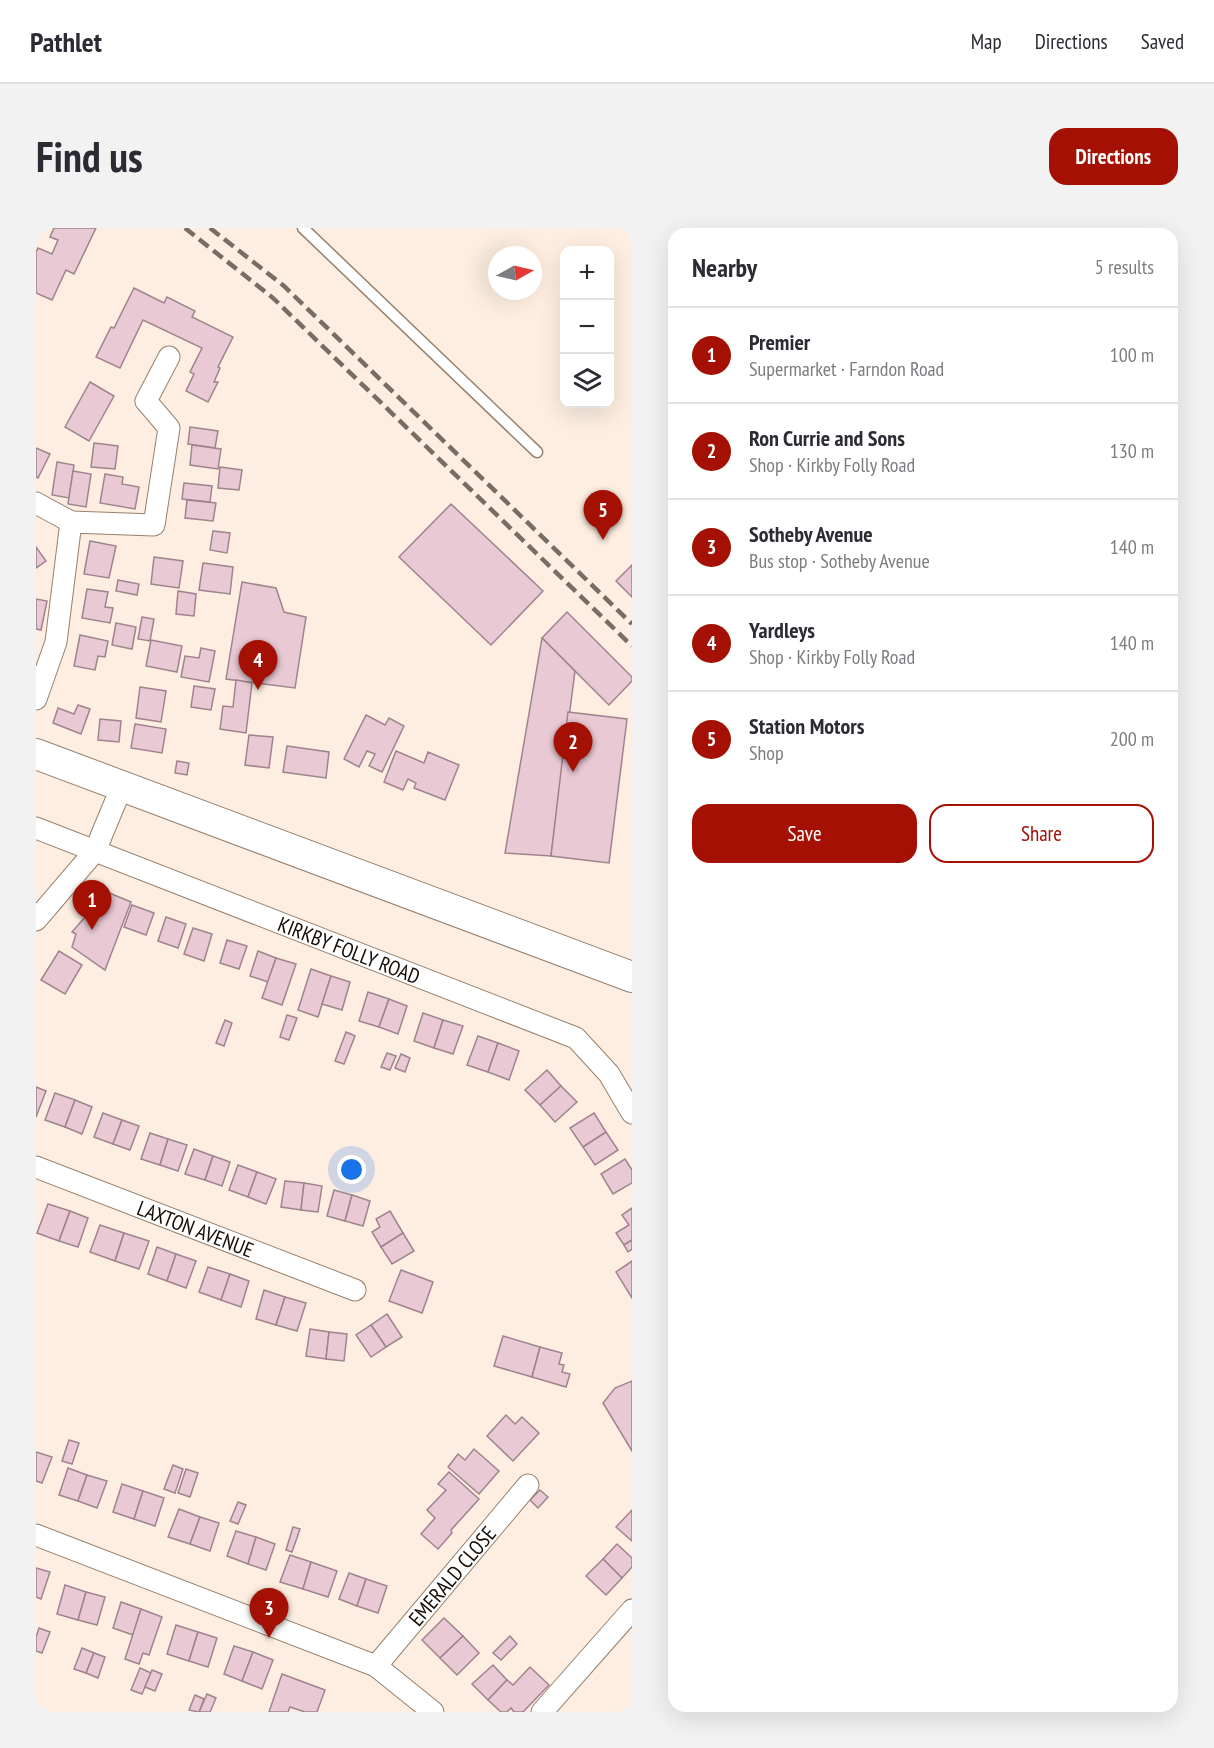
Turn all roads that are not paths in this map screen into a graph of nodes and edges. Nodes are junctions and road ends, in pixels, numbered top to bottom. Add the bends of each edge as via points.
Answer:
1 (303, 228) edge
2 (170, 357) dead end
3 (537, 452) dead end
4 (36, 503) edge
5 (71, 522) junction
6 (36, 699) edge
7 (36, 754) edge
8 (122, 786) junction
9 (36, 828) edge
10 (95, 851) junction
11 (36, 920) edge
12 (632, 977) edge
13 (632, 1113) edge
14 (36, 1167) edge
15 (355, 1290) dead end
16 (528, 1485) dead end
17 (36, 1534) edge
18 (632, 1610) edge
19 (376, 1666) junction
20 (433, 1712) edge
21 (542, 1712) edge

1 - 3 lane
2 - 5 street via 146,401 169,428 154,525
4 - 5 street
5 - 6 street via 56,642
7 - 8 main road
8 - 10 street
8 - 12 main road
9 - 10 street, KIRKBY FOLLY ROAD
10 - 11 street
10 - 13 street, KIRKBY FOLLY ROAD via 576,1038 609,1074
14 - 15 street, LAXTON AVENUE
16 - 19 street, EMERALD CLOSE
17 - 19 street
18 - 21 street
19 - 20 street

